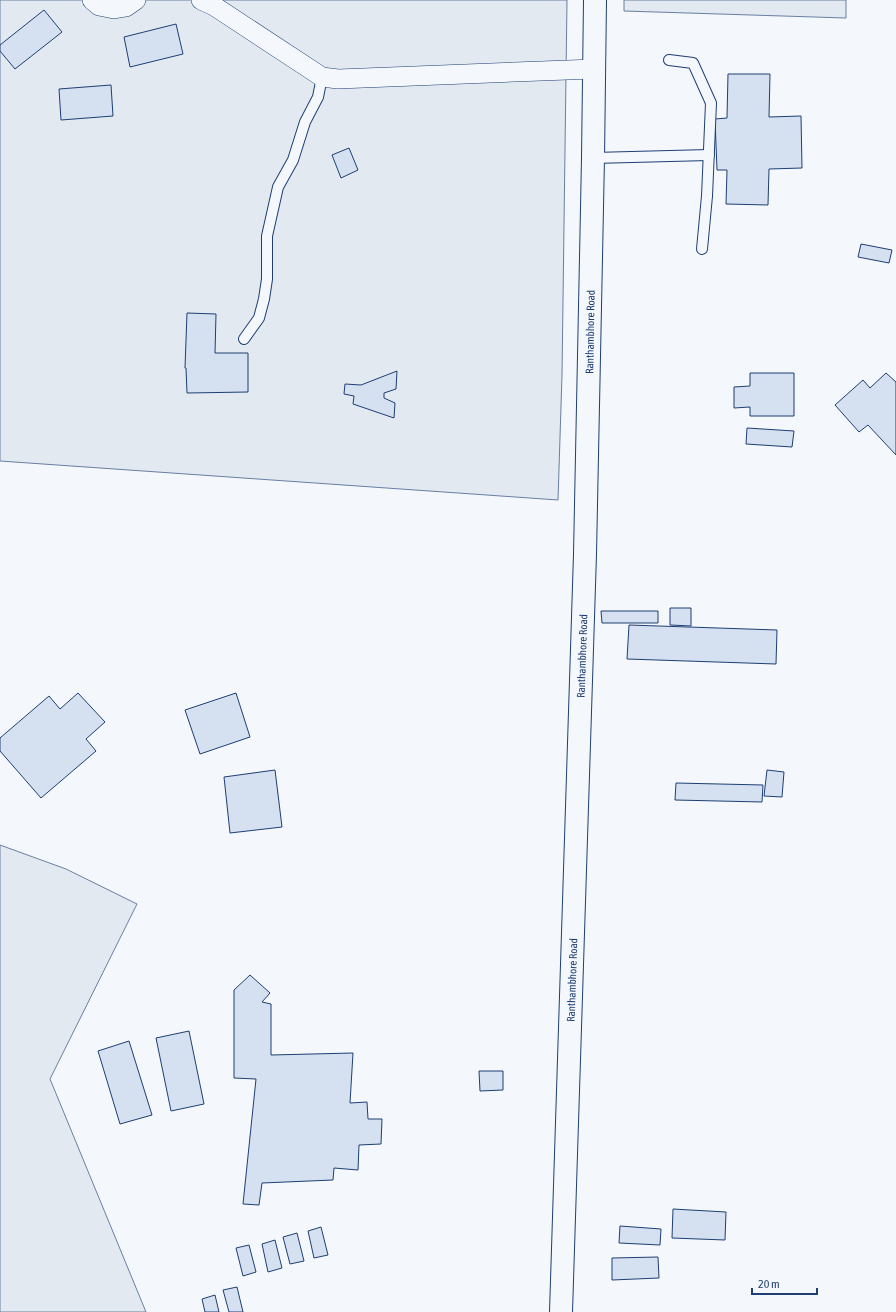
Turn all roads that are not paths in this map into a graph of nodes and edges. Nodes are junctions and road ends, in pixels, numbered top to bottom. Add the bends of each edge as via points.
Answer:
1 (92, 0) edge
2 (136, 0) edge
3 (201, 0) edge
4 (595, 0) edge
5 (669, 60) dead end
6 (594, 69) junction
7 (322, 78) junction
8 (709, 155) junction
9 (593, 158) junction
10 (702, 249) dead end
11 (244, 339) dead end
12 (561, 1312) edge

1 - 2 street via 99,6 114,9 126,7
3 - 7 street via 214,6
4 - 6 main road, Ranthambhore Road
5 - 8 lane via 693,63 711,103
6 - 7 street
6 - 9 main road, Ranthambhore Road
7 - 11 lane via 318,97 293,160 278,187 267,236 267,279 260,318
8 - 9 lane
8 - 10 lane
9 - 12 main road, Ranthambhore Road via 585,562

